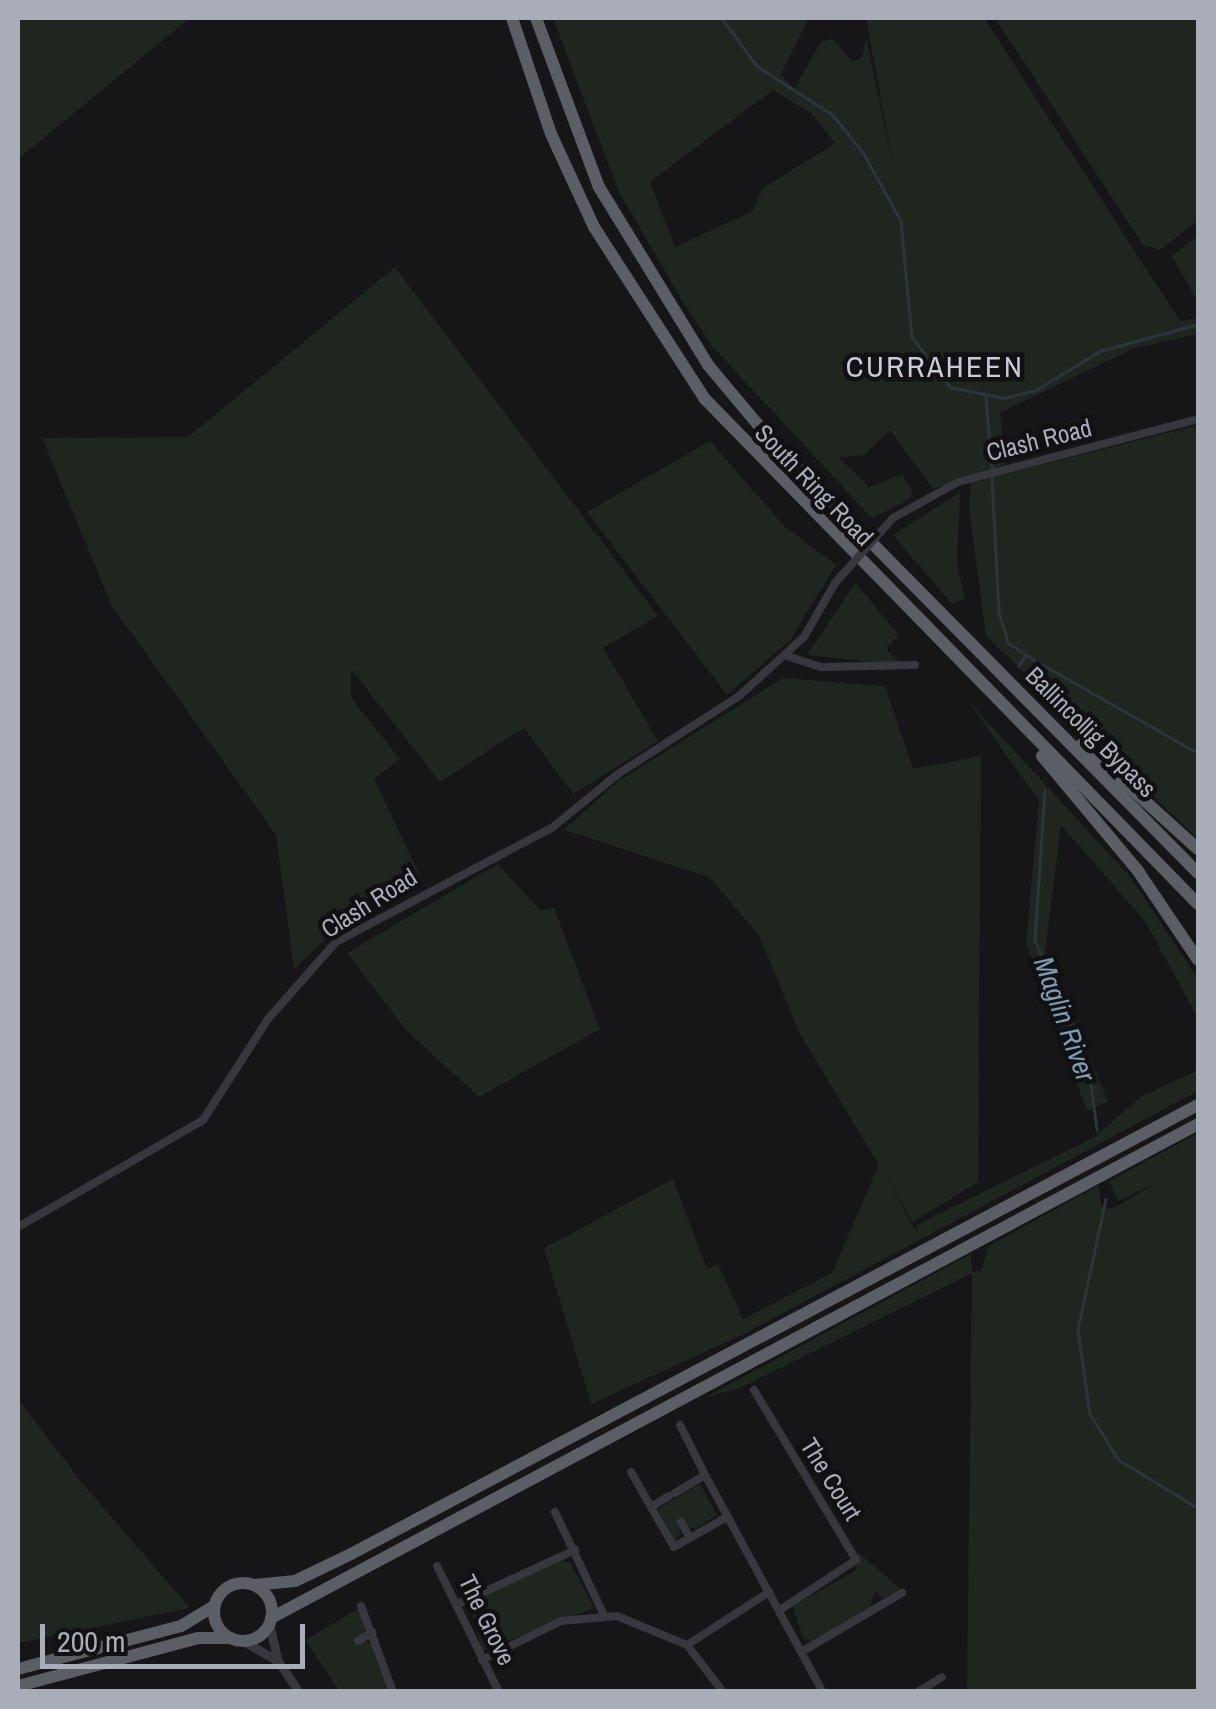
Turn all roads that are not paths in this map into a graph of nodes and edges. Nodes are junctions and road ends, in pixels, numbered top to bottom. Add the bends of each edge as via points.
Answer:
1 (512, 18) edge
2 (536, 18) edge
3 (1198, 419) edge
4 (787, 656) junction
5 (915, 665) dead end
6 (994, 666) junction
7 (973, 680) junction
8 (1198, 848) edge
9 (1198, 872) edge
10 (1198, 904) edge
11 (1198, 960) edge
12 (1198, 1105) edge
13 (1198, 1124) edge
14 (18, 1228) edge
15 (754, 1390) dead end
16 (680, 1425) dead end
17 (631, 1472) dead end
18 (706, 1475) junction
19 (650, 1506) junction
20 (556, 1512) dead end
21 (727, 1517) junction
22 (680, 1522) dead end
23 (690, 1538) junction
24 (574, 1550) junction
25 (437, 1566) dead end
26 (254, 1585) junction
27 (769, 1592) junction
28 (902, 1593) dead end
29 (872, 1594) dead end
30 (460, 1603) junction
31 (214, 1606) junction
32 (361, 1606) dead end
33 (879, 1606) junction
34 (780, 1610) junction
35 (604, 1615) junction
36 (270, 1621) junction
37 (374, 1632) junction
38 (237, 1639) junction
39 (358, 1642) dead end
40 (687, 1644) junction
41 (803, 1651) junction
42 (482, 1660) junction
43 (278, 1662) junction
44 (18, 1669) edge
45 (942, 1677) dead end
46 (18, 1686) edge
47 (919, 1691) edge
48 (299, 1692) edge
49 (393, 1692) edge
50 (499, 1692) edge
51 (723, 1692) edge
52 (822, 1692) edge

1 - 7 highway, South Ring Road via 564,165 658,335 758,461
2 - 6 highway, South Ring Road via 600,187 692,344 775,445
3 - 4 street, Clash Road, bridge via 969,479 893,518 835,583
4 - 5 street via 870,670
4 - 14 street, Clash Road via 553,827 336,942 268,1019 203,1120
6 - 8 highway
6 - 9 highway, Ballincollig Bypass
7 - 10 highway, South Ring Road
7 - 11 highway via 1088,808
12 - 26 highway via 351,1554 295,1581
13 - 36 highway
15 - 34 street, The Court via 856,1560
16 - 18 street
17 - 19 street
18 - 19 street
18 - 21 street
19 - 23 street via 672,1545
20 - 24 street
21 - 23 street
21 - 27 street
22 - 23 street
24 - 30 street
24 - 35 street
25 - 30 street, The Grove
26 - 31 highway via 229,1586
26 - 36 highway via 266,1595
27 - 34 street
27 - 40 street
28 - 33 street
29 - 33 street
30 - 42 street, The Grove
31 - 38 highway via 217,1625
31 - 44 highway via 181,1626
32 - 37 street
33 - 41 street
34 - 41 street
35 - 40 street via 648,1623
35 - 42 street via 547,1626
36 - 38 highway
36 - 43 street
37 - 39 street
37 - 49 street
38 - 43 street
38 - 46 highway via 199,1638
40 - 51 street
41 - 52 street
42 - 50 street, The Grove
43 - 48 street
45 - 47 street

